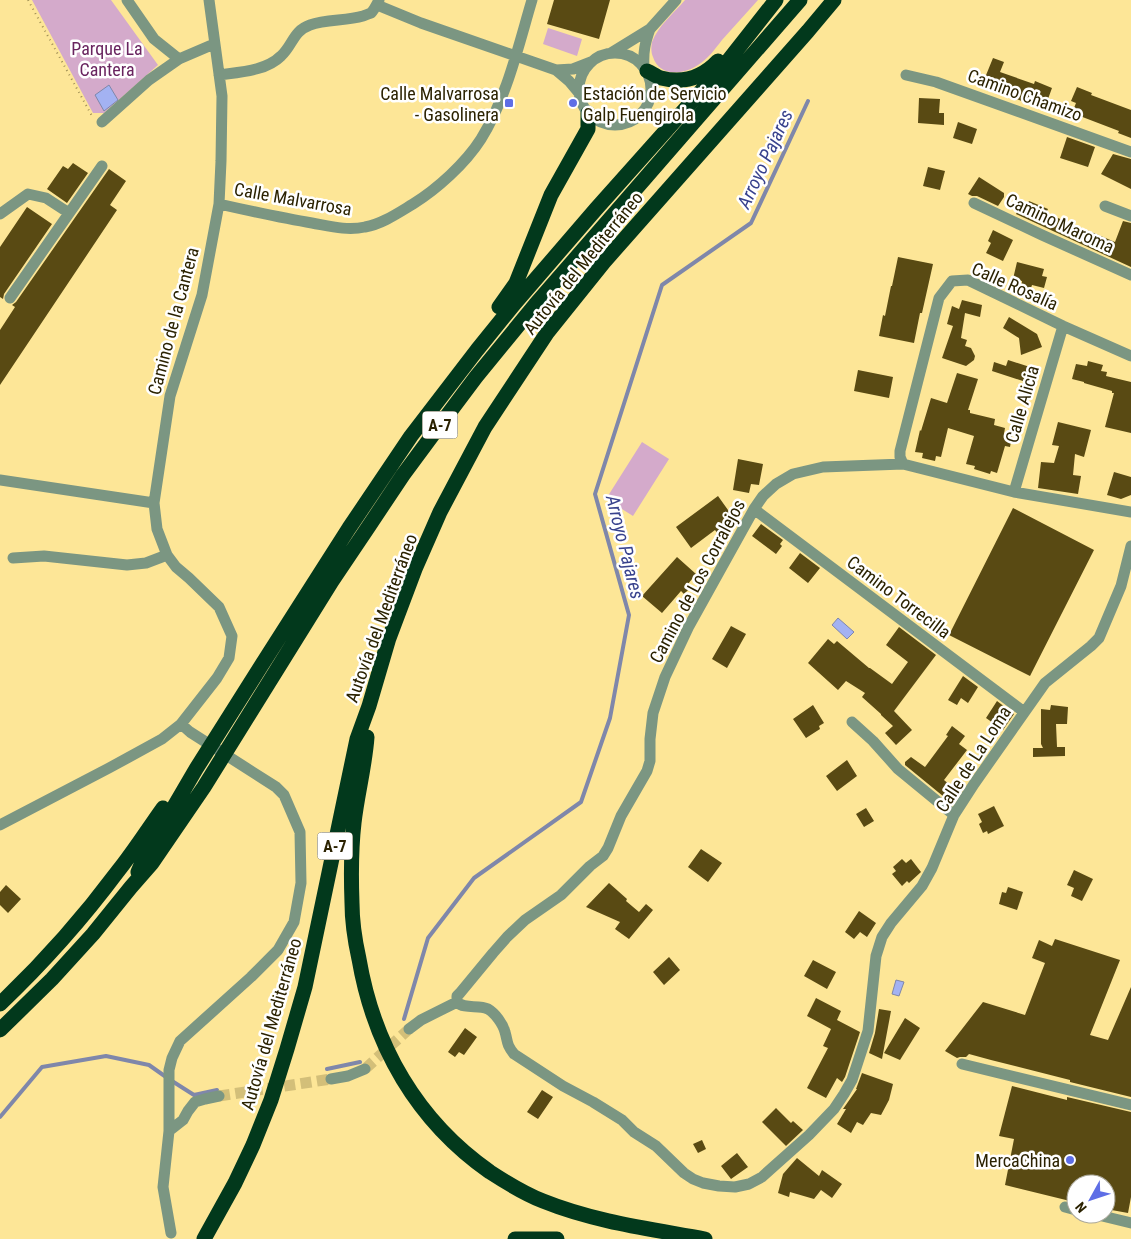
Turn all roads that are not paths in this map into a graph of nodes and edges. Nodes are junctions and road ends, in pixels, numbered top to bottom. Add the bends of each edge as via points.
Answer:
1 (127, 0) edge
2 (209, 0) edge
3 (532, 0) edge
4 (676, 0) edge
5 (776, 0) edge
6 (800, 0) edge
7 (834, 0) edge
8 (378, 2) edge
9 (765, 13) junction
10 (650, 29) junction
11 (214, 44) junction
12 (611, 53) junction
13 (515, 55) junction
14 (179, 59) junction
15 (591, 62) junction
16 (646, 69) junction
17 (556, 70) junction
18 (220, 74) junction
19 (906, 74) dead end
20 (579, 94) junction
21 (588, 112) junction
22 (102, 122) road end
23 (1131, 152) edge
24 (102, 166) dead end
25 (974, 203) dead end
26 (219, 204) junction
27 (1105, 206) dead end
28 (69, 213) junction
29 (0, 214) edge
30 (1131, 216) edge
31 (1131, 275) edge
32 (10, 298) dead end
33 (1063, 326) junction
34 (476, 350) junction
35 (1131, 356) edge
36 (904, 464) junction
37 (0, 480) edge
38 (1014, 492) junction
39 (154, 503) junction
40 (754, 510) junction
41 (1131, 512) edge
42 (1131, 546) edge
43 (167, 555) junction
44 (13, 558) dead end
45 (369, 706) junction
46 (1024, 712) junction
47 (852, 722) dead end
48 (186, 728) junction
49 (196, 769) junction
50 (954, 815) junction
51 (0, 825) edge
52 (131, 887) junction
53 (457, 1002) junction
54 (0, 1004) edge
55 (409, 1029) tunnel mouth
56 (0, 1030) edge
57 (962, 1064) dead end
58 (365, 1069) tunnel mouth
59 (331, 1079) tunnel mouth
60 (219, 1096) tunnel mouth
61 (1131, 1105) edge
62 (169, 1131) junction
63 (1116, 1219) edge
64 (1131, 1223) edge
65 (172, 1233) dead end
66 (204, 1239) edge
67 (515, 1239) edge
68 (557, 1239) edge
69 (705, 1239) edge

1 - 14 street via 154,39
2 - 11 street, Camino de la Cantera
3 - 13 street, Calle Malvarrosa
4 - 10 street
5 - 9 highway
6 - 52 highway, Autovía del Mediterráneo / A-7 via 535,304 476,377 403,475 204,787 152,863
7 - 45 highway, Autovía del Mediterráneo / A-7 via 604,262 547,333 495,411 440,512 415,569 389,638
8 - 13 street via 421,23
8 - 18 street via 371,13 311,24 301,29 281,56 267,66
9 - 16 highway via 711,68 696,78 678,81 661,78
9 - 34 highway via 728,61 514,302
10 - 12 street
10 - 16 street via 644,49
11 - 14 street
11 - 18 street, Camino de la Cantera
12 - 15 street
12 - 16 street via 629,55
13 - 17 street
13 - 26 street, Calle Malvarrosa via 496,112 480,140 459,166 429,194 380,223 344,229
14 - 22 street via 148,80
15 - 17 street via 572,69
15 - 20 street via 581,76
16 - 21 street via 652,86 650,101 634,120 610,125 598,121
17 - 20 street
18 - 26 street, Camino de la Cantera
19 - 23 street, Camino Chamizo
20 - 21 street
21 - 34 highway via 588,129 551,195 516,283 487,324
24 - 28 street
25 - 31 street, Camino Maroma
26 - 39 street, Camino de la Cantera via 202,295 170,396
27 - 30 street
28 - 29 street via 46,198 28,194
28 - 32 street
33 - 35 street, Calle Rosalía
33 - 36 street, Calle Rosalía via 968,280 952,280 939,298 900,451
33 - 38 street, Calle Alicia
34 - 49 highway via 349,528
36 - 38 street, Camino de Los Corralejos
36 - 40 street, Camino de Los Corralejos via 823,467 793,474 763,496
37 - 39 street
38 - 41 street, Camino de Los Corralejos
39 - 43 street, Camino de la Cantera via 156,529
40 - 46 street, Camino Torrecilla
40 - 53 street, Camino de Los Corralejos via 689,626 665,677 654,713 647,771 621,816 608,848 560,895 507,937 460,992
42 - 46 street, Calle de La Loma via 1121,586 1099,638 1045,682
43 - 44 street via 146,563 127,565 44,556
43 - 48 street, Camino de la Cantera via 219,607 232,636 229,658
45 - 66 highway, Autovía del Mediterráneo / A-7 via 357,739 303,996 271,1100 254,1145
45 - 69 highway via 354,824 352,905 363,983 374,1020 403,1081 446,1135 474,1160 541,1201 618,1223
46 - 50 street, Calle de La Loma
47 - 50 street via 898,769
48 - 51 street, Camino de la Cantera
48 - 62 street via 284,795 300,832 301,884 294,922 278,950 180,1041 169,1070
49 - 52 highway via 144,858
49 - 54 highway via 173,793 88,910
50 - 53 street, Calle de La Loma via 928,878 879,943 870,1021 852,1080 839,1102 809,1135 762,1177 749,1184 719,1186 684,1174 656,1146 622,1120 514,1054 501,1024 487,1009 461,1006
52 - 56 highway, Autovía del Mediterráneo / A-7 via 52,979
53 - 55 street
57 - 61 street
58 - 59 street
60 - 62 street via 195,1102 183,1120
62 - 65 street via 164,1187
63 - 64 street
67 - 68 highway

